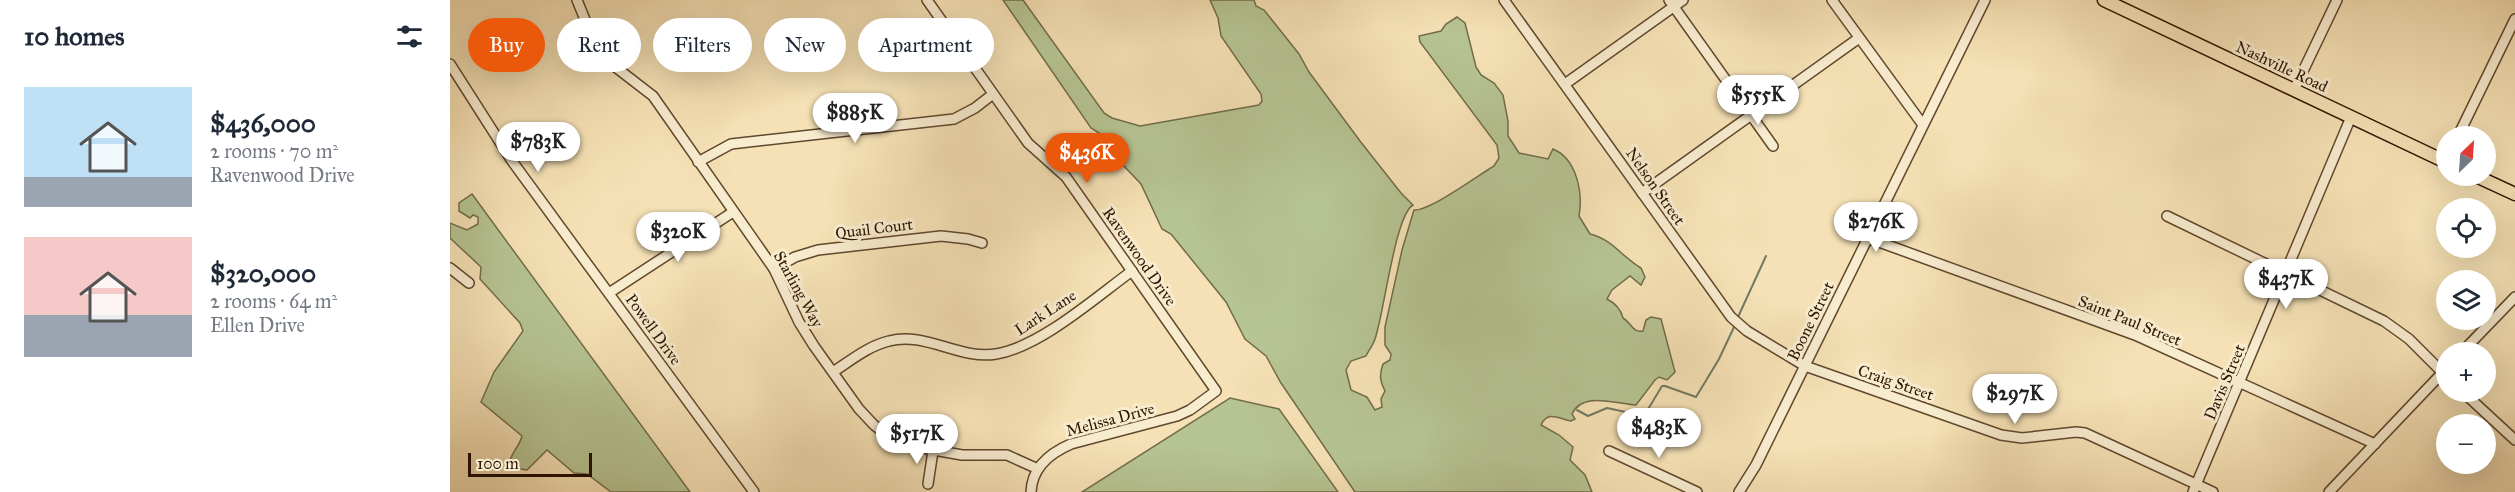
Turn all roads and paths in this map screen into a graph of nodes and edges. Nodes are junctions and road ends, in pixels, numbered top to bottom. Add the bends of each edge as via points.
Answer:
1 (578, 0) edge
2 (927, 0) edge
3 (1504, 0) edge
4 (1683, 0) edge
5 (1832, 0) edge
6 (1985, 0) edge
7 (2104, 0) edge
8 (2337, 0) edge
9 (1671, 3) edge
10 (2515, 19) edge
11 (1859, 38) junction
12 (450, 64) edge
13 (1565, 84) junction
14 (2294, 90) junction
15 (993, 94) junction
16 (1749, 116) junction
17 (2351, 117) junction
18 (1923, 125) junction
19 (2463, 126) edge
20 (1773, 146) dead end
21 (2436, 156) edge
22 (698, 162) junction
23 (2496, 185) edge
24 (1642, 193) junction
25 (2515, 194) edge
26 (734, 213) junction
27 (2167, 216) dead end
28 (1868, 238) junction
29 (982, 243) dead end
30 (450, 268) edge
31 (774, 269) junction
32 (1132, 271) junction
33 (2287, 272) junction
34 (470, 283) dead end
35 (609, 292) junction
36 (2515, 297) edge
37 (2472, 342) edge
38 (2436, 364) edge
39 (1805, 366) junction
40 (833, 372) junction
41 (2241, 382) junction
42 (2436, 382) edge
43 (1216, 391) joint
44 (2474, 402) edge
45 (2515, 440) edge
46 (2375, 444) junction
47 (933, 451) junction
48 (1609, 451) dead end
49 (1038, 469) junction
50 (928, 484) dead end
51 (2195, 488) edge
52 (753, 492) edge
53 (1031, 492) edge
54 (1697, 492) edge
55 (1739, 492) edge
56 (2213, 492) edge
57 (2329, 492) edge

1 - 22 street, Starling Way via 597,49 653,96
2 - 15 street, Ravenwood Drive
3 - 13 street, Nelson Street
4 - 9 street
5 - 11 street
6 - 18 street, Boone Street
7 - 14 main road, Nashville Road
8 - 14 street
9 - 13 street
9 - 16 street
10 - 19 street
11 - 16 street
11 - 18 street
12 - 35 street, Powell Drive via 512,161
13 - 24 street, Nelson Street
14 - 17 main road, Nashville Road
15 - 22 street via 954,119 732,144
15 - 32 street, Ravenwood Drive via 1028,143 1066,177
16 - 20 street
16 - 24 street
17 - 21 main road, Nashville Road
17 - 33 street, Davis Street
18 - 28 street, Boone Street
22 - 26 street, Starling Way
23 - 25 main road
24 - 39 street, Nelson Street via 1731,316
26 - 31 street, Starling Way
26 - 35 street
27 - 33 street
28 - 39 street, Boone Street
28 - 41 street, Saint Paul Street via 2134,335
29 - 31 street, Quail Court via 941,236 819,249
30 - 34 street
31 - 40 street, Starling Way via 799,322
32 - 40 street, Lark Lane via 1040,337 1012,350 965,354 902,339 874,346
32 - 43 street, Ravenwood Drive
33 - 38 street via 2385,321
33 - 41 street, Davis Street
35 - 52 street, Powell Drive
36 - 37 street
39 - 51 street, Craig Street via 2012,438 2085,433
39 - 55 street, Boone Street
40 - 47 street, Starling Way via 859,409 886,435
41 - 46 street, Saint Paul Street
41 - 51 street, Davis Street
42 - 46 street
43 - 49 street, Melissa Drive via 1177,416 1071,444 1045,459
44 - 45 street
46 - 57 street
47 - 49 street, Starling Way via 1007,455
47 - 50 street
48 - 54 street
49 - 53 street
51 - 56 street, Craig Street

